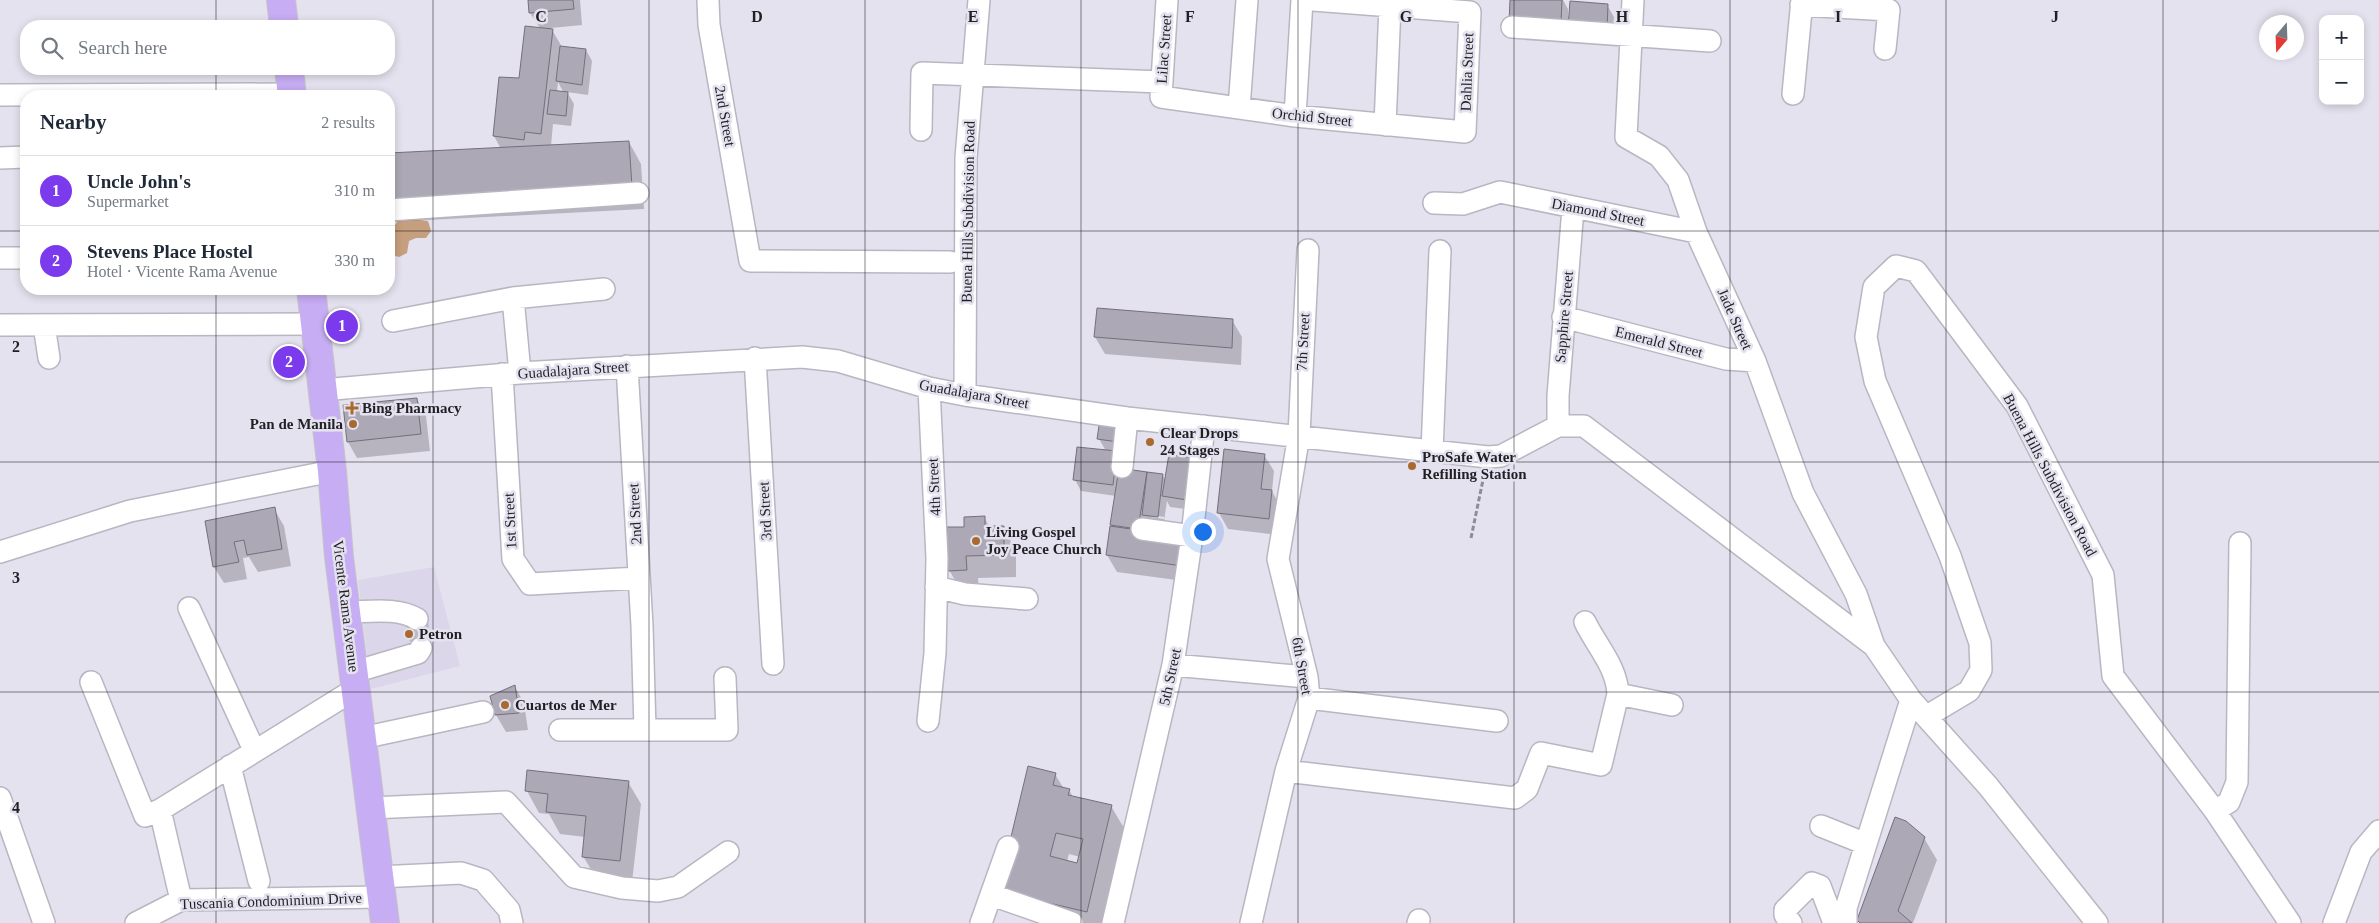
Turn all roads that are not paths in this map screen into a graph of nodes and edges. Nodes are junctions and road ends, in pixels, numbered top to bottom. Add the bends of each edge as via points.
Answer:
1 (281, 0) edge
2 (708, 0) edge
3 (979, 0) edge
4 (1167, 0) edge
5 (1247, 0) edge
6 (1302, 0) edge
7 (1313, 0) edge
8 (1633, 0) edge
9 (1801, 2) edge
10 (1390, 6) junction
11 (283, 20) edge
12 (1512, 28) dead end
13 (1632, 36) junction
14 (1710, 41) dead end
15 (1885, 49) dead end
16 (974, 75) junction
17 (290, 86) edge
18 (161, 90) edge
19 (1161, 90) junction
20 (20, 94) edge
21 (1793, 94) dead end
22 (0, 95) edge
23 (1239, 108) junction
24 (1295, 116) junction
25 (1385, 124) junction
26 (921, 130) dead end
27 (1465, 132) joint
28 (0, 158) edge
29 (20, 158) edge
30 (638, 193) dead end
31 (1434, 203) dead end
32 (1573, 208) junction
33 (395, 210) edge
34 (1696, 232) junction
35 (1308, 250) dead end
36 (1440, 251) dead end
37 (0, 258) edge
38 (20, 258) edge
39 (950, 262) dead end
40 (604, 290) dead end
41 (312, 295) edge
42 (513, 298) junction
43 (1563, 318) junction
44 (393, 321) dead end
45 (314, 324) junction
46 (0, 325) edge
47 (44, 325) junction
48 (48, 358) dead end
49 (756, 358) junction
50 (1755, 361) junction
51 (626, 366) junction
52 (511, 374) junction
53 (929, 388) junction
54 (322, 390) junction
55 (965, 395) junction
56 (1127, 418) junction
57 (1204, 426) junction
58 (1558, 426) junction
59 (1300, 435) junction
60 (1432, 452) junction
61 (1122, 467) dead end
62 (332, 471) junction
63 (1142, 529) dead end
64 (1192, 536) junction
65 (2240, 543) dead end
66 (0, 552) edge
67 (638, 578) junction
68 (936, 586) junction
69 (1027, 599) dead end
70 (189, 608) dead end
71 (347, 612) junction
72 (417, 619) dead end
73 (1585, 622) dead end
74 (1874, 646) junction
75 (421, 648) dead end
76 (772, 664) dead end
77 (1173, 665) junction
78 (1307, 677) junction
79 (725, 678) dead end
80 (356, 680) junction
81 (91, 682) dead end
82 (1618, 694) junction
83 (1309, 698) junction
84 (1911, 700) junction
85 (1672, 705) dead end
86 (483, 712) dead end
87 (1927, 716) junction
88 (928, 721) dead end
89 (1497, 721) dead end
90 (645, 729) junction
91 (560, 730) dead end
92 (362, 738) junction
93 (254, 750) junction
94 (230, 766) junction
95 (1286, 771) junction
96 (0, 798) edge
97 (371, 808) junction
98 (160, 810) junction
99 (2215, 811) junction
100 (1821, 826) dead end
101 (2379, 831) edge
102 (1866, 844) junction
103 (1008, 848) dead end
104 (728, 852) dead end
105 (259, 881) dead end
106 (992, 895) junction
107 (382, 899) edge
108 (182, 900) junction
109 (44, 923) edge
110 (136, 923) edge
111 (512, 923) edge
112 (981, 923) edge
113 (1072, 923) edge
114 (1113, 923) edge
115 (1251, 923) edge
116 (1791, 923) edge
117 (1842, 923) edge
118 (2097, 923) edge
119 (2290, 923) edge
120 (2334, 923) edge

1 - 11 main road
2 - 39 street, 2nd Street via 709,25 750,261
3 - 16 street, Buena Hills Subdivision Road
4 - 19 street, Lilac Street
5 - 23 street
6 - 24 street
7 - 10 street
8 - 13 street, Jade Street
9 - 15 street via 1889,10
9 - 21 street
10 - 25 street
10 - 27 street, Dahlia Street via 1470,12
12 - 13 street
13 - 14 street
13 - 34 street, Jade Street via 1626,138 1659,156 1678,180
16 - 19 street, Orchid Street
16 - 26 street, Orchid Street via 922,73
16 - 55 street, Buena Hills Subdivision Road via 966,158
17 - 18 street
19 - 23 street, Orchid Street
20 - 22 street
23 - 24 street, Orchid Street
24 - 25 street, Orchid Street
25 - 27 street, Orchid Street
28 - 29 street
30 - 33 street
31 - 32 street, Diamond Street via 1462,204 1500,192
32 - 34 street, Diamond Street
32 - 43 street, Sapphire Street
34 - 50 street, Jade Street
35 - 59 street, 7th Street
36 - 60 street
37 - 38 street
40 - 42 street
41 - 45 main road, Vicente Rama Avenue
42 - 44 street
42 - 52 street
43 - 50 street, Emerald Street via 1726,359
43 - 58 street, Sapphire Street
45 - 47 street
45 - 54 main road, Vicente Rama Avenue
46 - 47 street
47 - 48 street
49 - 51 street, Guadalajara Street
49 - 53 street, Guadalajara Street via 802,357 838,361
49 - 76 street, 3rd Street
50 - 74 street, Jade Street via 1803,493 1856,594
51 - 52 street, Guadalajara Street
51 - 67 street, 2nd Street
52 - 54 street, Guadalajara Street
52 - 67 street, 1st Street via 513,559 530,584
53 - 55 street, Guadalajara Street
53 - 68 street, 4th Street via 938,558
54 - 62 main road, Vicente Rama Avenue
55 - 56 street, Guadalajara Street
56 - 57 street, Guadalajara Street
56 - 61 street
57 - 59 street, Guadalajara Street
57 - 64 street, 5th Street
58 - 60 street, Guadalajara Street via 1501,456
58 - 74 street via 1584,426
59 - 60 street, Guadalajara Street
59 - 78 street, 6th Street via 1278,559
62 - 66 street via 130,511
62 - 71 main road, Vicente Rama Avenue
63 - 64 street
64 - 77 street, 5th Street
65 - 99 street via 2237,782 2229,802
67 - 90 street, 2nd Street
68 - 69 street via 965,594
68 - 88 street, 4th Street via 936,653
70 - 93 street
71 - 72 street via 394,612
71 - 80 main road, Vicente Rama Avenue
73 - 82 street via 1618,682
74 - 84 street
75 - 80 street via 418,653
77 - 78 street
77 - 114 street, 5th Street
78 - 83 street, 6th Street
79 - 90 street via 726,730
80 - 92 main road, Vicente Rama Avenue
80 - 93 street
81 - 98 street via 145,816
82 - 85 street
82 - 95 street via 1601,765 1541,753 1528,789 1515,798
83 - 89 street
83 - 95 street, 6th Street
84 - 87 street
84 - 102 street
86 - 92 street
87 - 99 street, Buena Hills Subdivision Road via 1969,692 1981,670 1980,643 1950,556 1875,381 1866,337 1874,287 1896,266 1916,270 2017,406 2103,575 2113,676
87 - 118 street via 1988,786
90 - 91 street
92 - 97 main road, Vicente Rama Avenue
93 - 94 street
94 - 98 street
94 - 105 street
95 - 115 street, 6th Street
96 - 109 street
97 - 104 street via 506,802 574,878 622,888 658,892 678,887
97 - 107 main road, Vicente Rama Avenue
98 - 108 street
99 - 119 street, Buena Hills Subdivision Road
100 - 102 street
101 - 120 street via 2361,852
102 - 117 street
103 - 106 street
106 - 112 street
106 - 113 street
107 - 108 street, Tuscania Condominium Drive
107 - 111 street, Tuscania Condominium Drive via 461,873 483,880 509,910
108 - 110 street, Tuscania Condominium Drive
116 - 117 street via 1784,910 1812,882 1820,886

